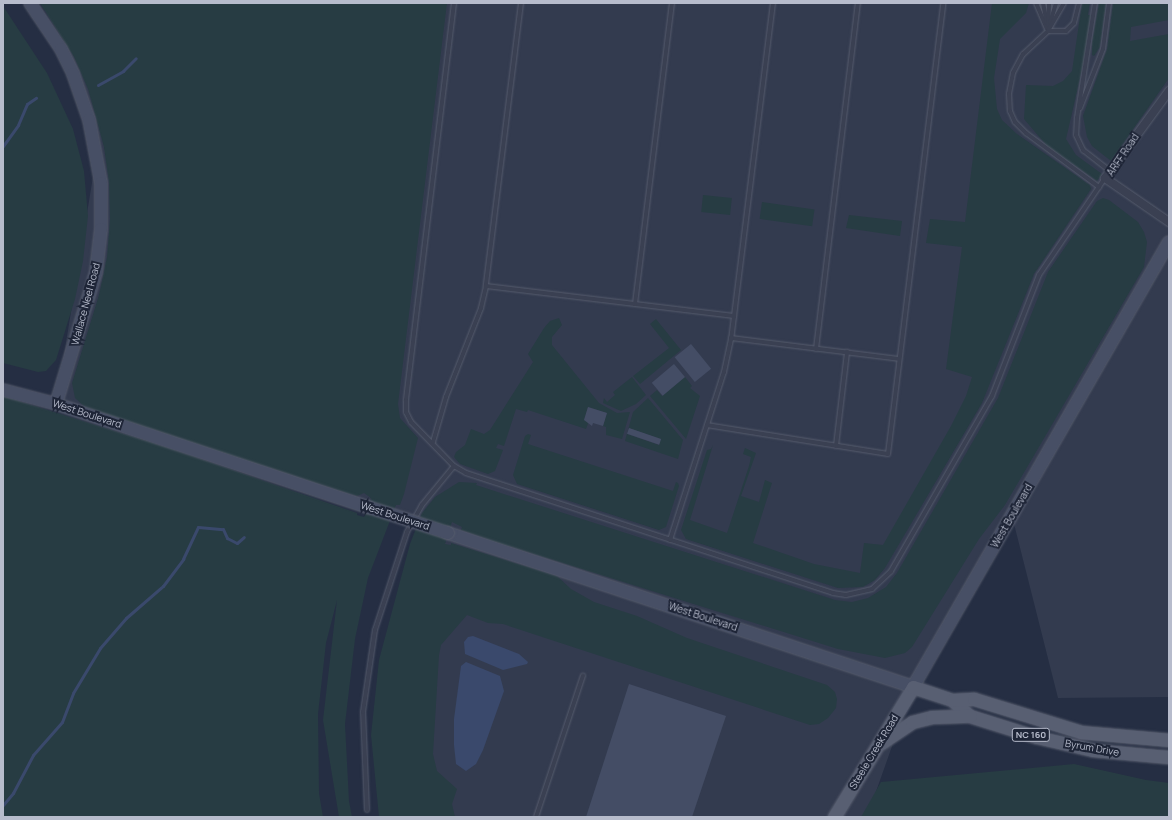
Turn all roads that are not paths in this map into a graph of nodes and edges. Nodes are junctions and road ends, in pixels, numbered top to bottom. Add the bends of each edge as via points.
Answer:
1 (30, 3) edge
2 (454, 3) edge
3 (521, 3) edge
4 (672, 3) edge
5 (772, 3) edge
6 (858, 3) edge
7 (943, 3) edge
8 (1036, 3) edge
9 (1043, 3) edge
10 (1049, 3) edge
11 (1056, 3) edge
12 (1064, 3) edge
13 (1079, 3) edge
14 (1095, 3) edge
15 (1109, 3) edge
16 (1048, 31) junction
17 (1169, 91) edge
18 (1077, 118) junction
19 (1108, 174) junction
20 (1099, 187) junction
21 (1169, 222) edge
22 (1169, 242) edge
23 (486, 286) junction
24 (635, 304) junction
25 (734, 316) junction
26 (732, 338) junction
27 (816, 348) junction
28 (847, 352) junction
29 (900, 359) junction
30 (3, 390) edge
31 (56, 404) junction
32 (707, 425) junction
33 (433, 442) junction
34 (836, 446) junction
35 (454, 466) junction
36 (670, 540) junction
37 (583, 676) dead end
38 (913, 688) junction
39 (952, 700) junction
40 (970, 716) junction
41 (1169, 740) edge
42 (878, 745) junction
43 (1169, 757) edge
44 (367, 810) dead end
45 (536, 817) edge
46 (834, 817) edge

1 - 31 street, Wallace Neel Road via 61,49 73,74 89,120 101,183 101,229 96,272
2 - 33 lane via 406,402 406,412 411,422
3 - 23 lane
4 - 24 lane
5 - 25 lane
6 - 27 lane
7 - 29 lane
8 - 16 lane
9 - 16 lane
10 - 16 lane
11 - 16 lane
12 - 16 lane
13 - 16 lane via 1074,23 1066,31
14 - 18 lane
15 - 18 lane via 1104,49
16 - 20 lane via 1023,54 1014,73 1009,94 1010,111 1015,122 1026,133
17 - 19 street, ARFF Road
18 - 19 lane via 1076,135 1083,150
19 - 20 lane
19 - 21 street, ARFF Road
20 - 36 lane via 1043,269 992,396 882,582 860,594 833,593
22 - 38 street, West Boulevard
23 - 24 lane
23 - 33 lane via 481,308 446,398
24 - 25 lane
25 - 26 lane
26 - 27 lane
26 - 32 lane
27 - 28 lane
28 - 29 lane
28 - 34 lane
29 - 34 lane via 888,454
30 - 31 street, West Boulevard
31 - 38 street, West Boulevard, bridge
32 - 34 lane
32 - 36 lane
33 - 35 lane
35 - 36 lane via 466,473
35 - 44 lane via 422,505 407,532 375,630 362,712
37 - 45 lane
38 - 39 main road, Byrum Drive / NC 160
38 - 42 main road, Steele Creek Road
39 - 40 main road, Byrum Drive / NC 160
39 - 41 main road, Byrum Drive / NC 160 via 974,699 1081,732
40 - 42 main road via 943,716 912,722
40 - 43 main road, Byrum Drive / NC 160 via 1093,750
42 - 46 main road, Steele Creek Road

